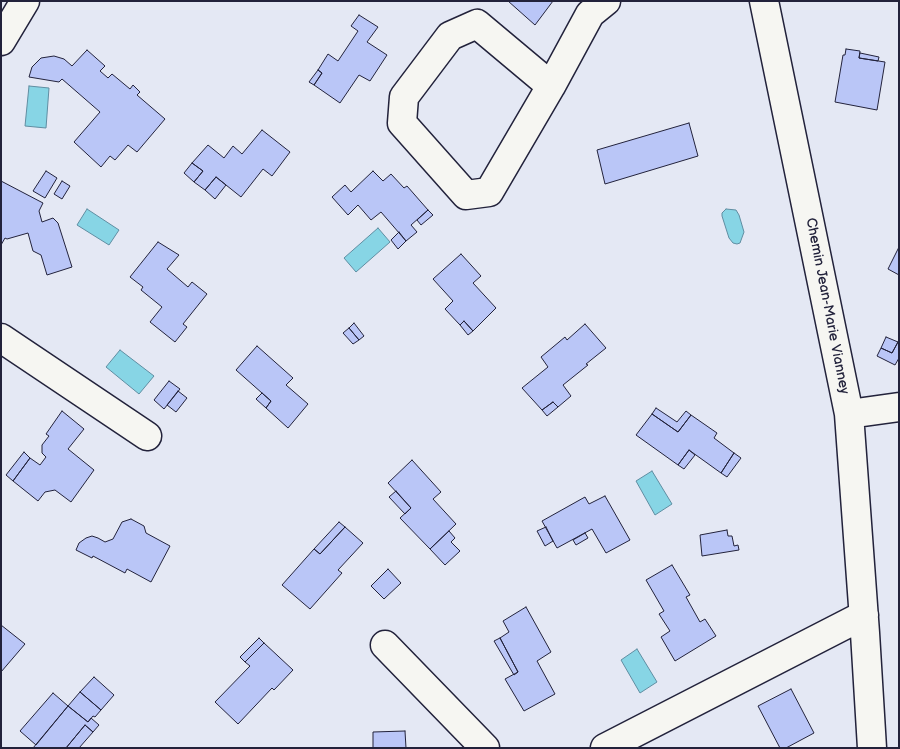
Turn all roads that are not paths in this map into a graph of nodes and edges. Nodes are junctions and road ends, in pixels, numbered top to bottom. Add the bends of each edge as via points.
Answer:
1 (25, 1) edge
2 (606, 1) edge
3 (764, 1) edge
4 (1, 41) edge
5 (551, 86) junction
6 (1, 338) edge
7 (899, 407) edge
8 (848, 414) junction
9 (147, 436) dead end
10 (864, 614) junction
11 (385, 645) dead end
12 (485, 748) edge
13 (605, 748) edge
14 (872, 748) edge

1 - 4 street
2 - 5 street via 590,14
3 - 8 street, Chemin Jean-Marie Vianney
5 - 5 street via 477,24 450,36 404,97 402,123 466,194 489,192
6 - 9 street
7 - 8 street
8 - 10 street, Chemin Jean-Marie Vianney
10 - 13 street
10 - 14 street, Chemin Jean-Marie Vianney
11 - 12 street

